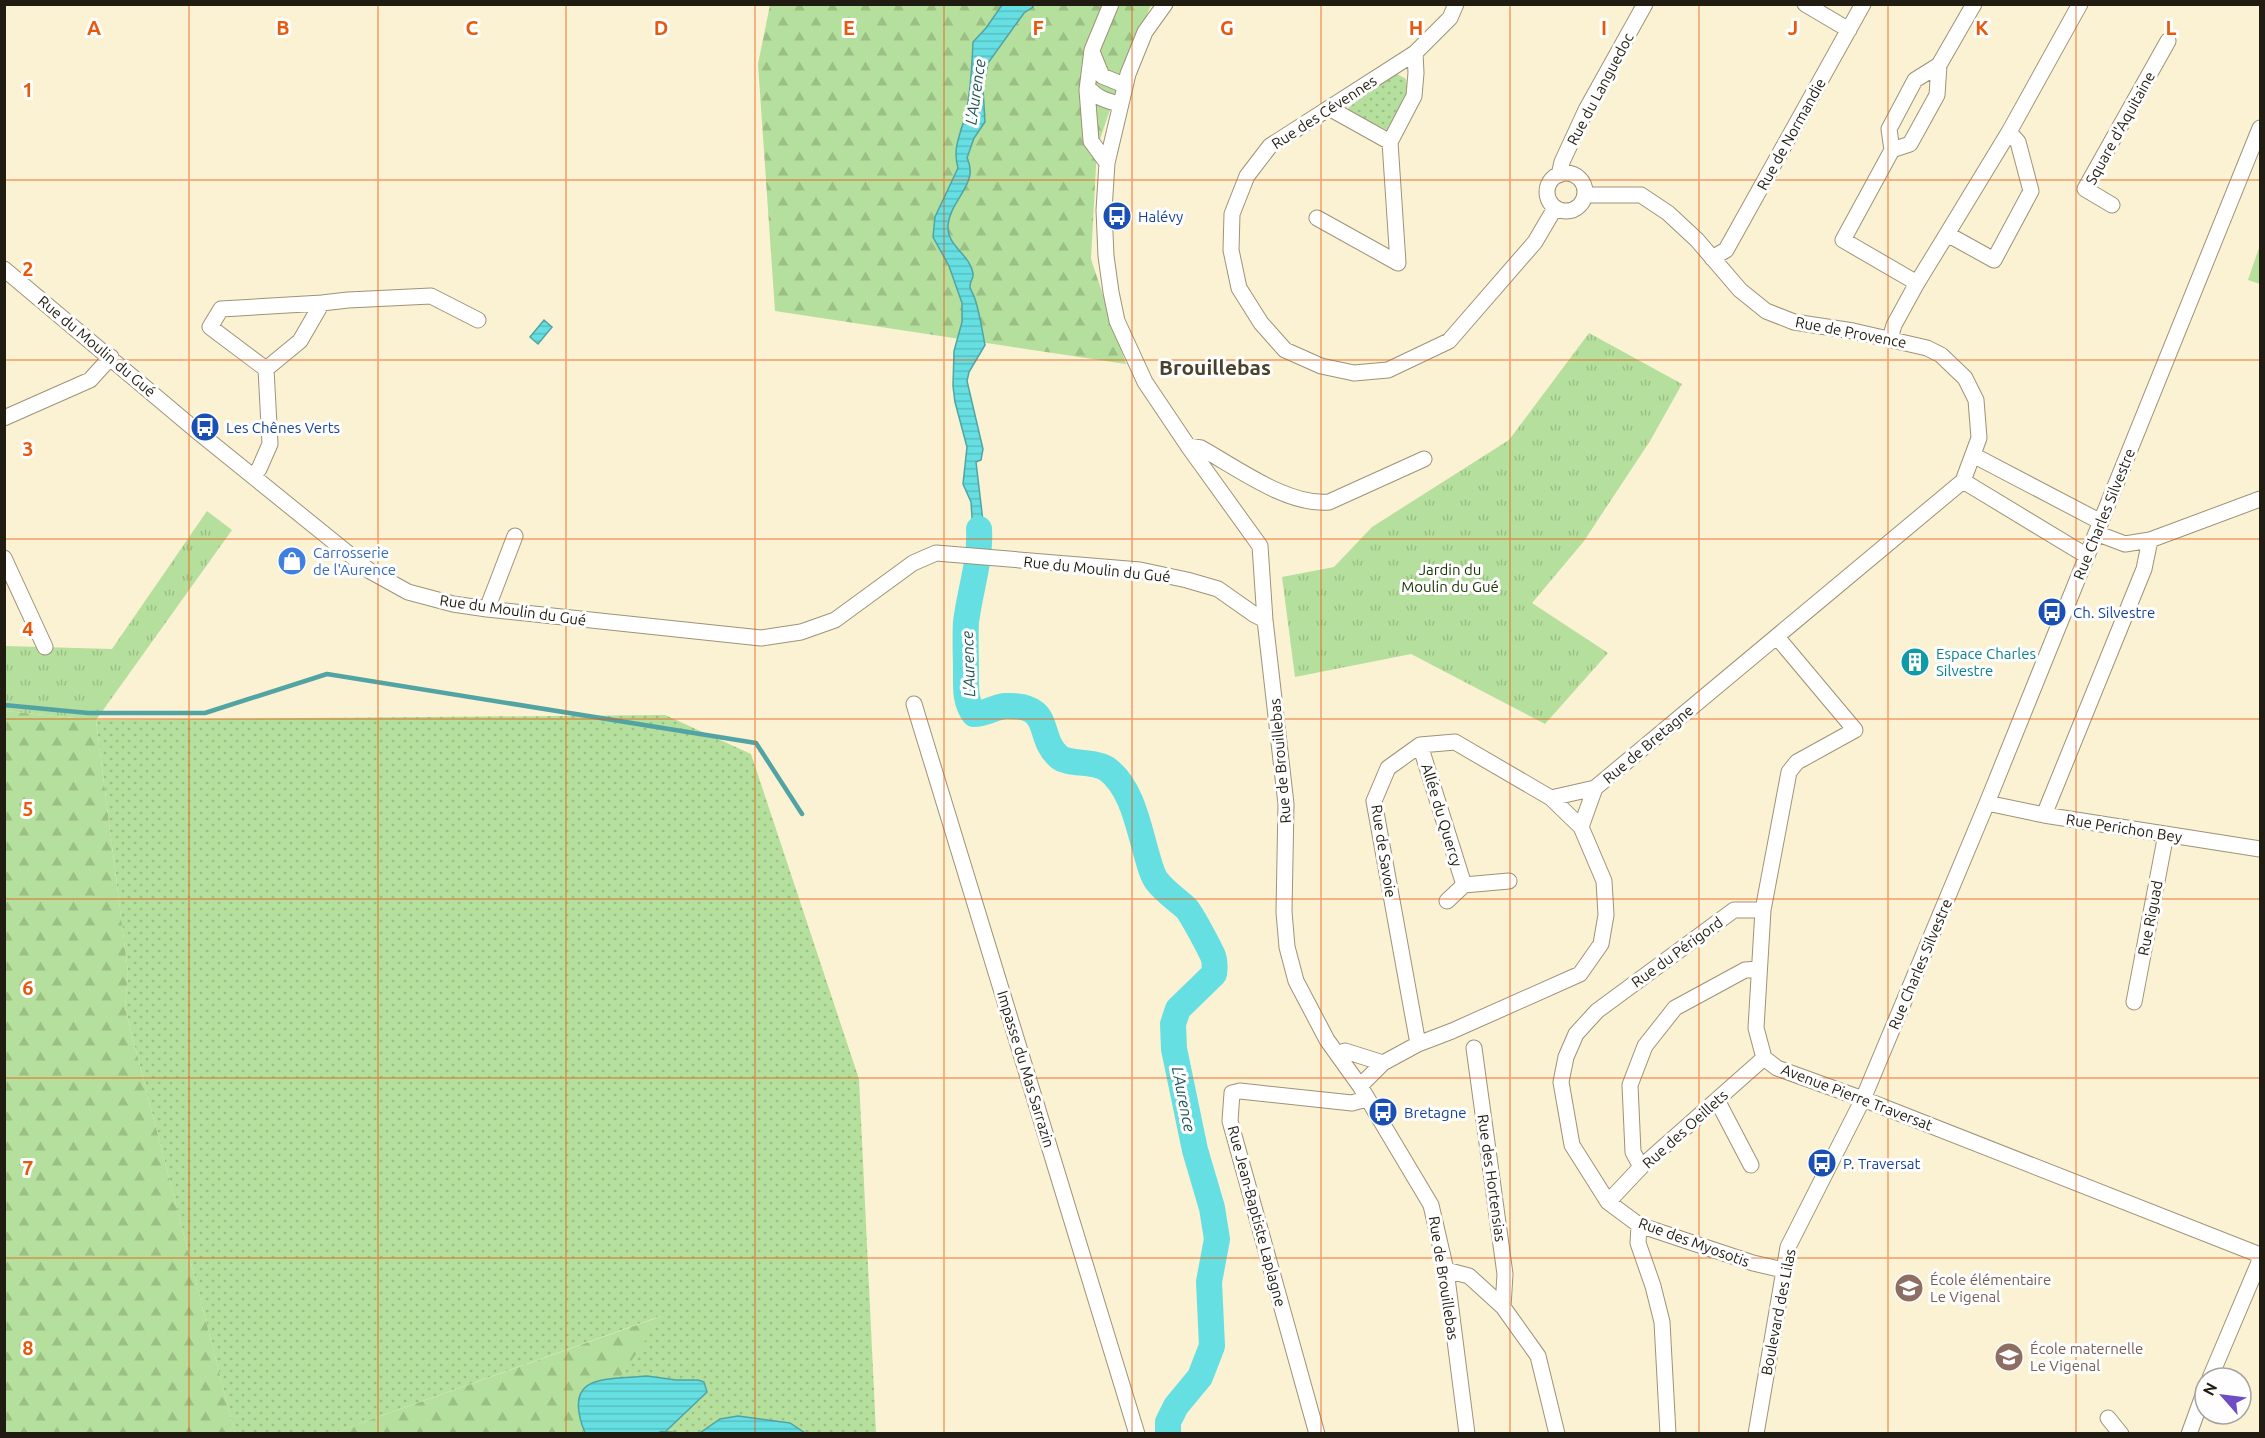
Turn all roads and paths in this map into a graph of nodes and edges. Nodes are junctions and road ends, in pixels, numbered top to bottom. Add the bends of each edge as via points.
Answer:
1 (1111, 4) edge
2 (1165, 4) edge
3 (1456, 4) edge
4 (1646, 4) edge
5 (1805, 4) edge
6 (1863, 4) edge
7 (1974, 4) edge
8 (2080, 4) edge
9 (1849, 30) junction
10 (2168, 41) dead end
11 (1092, 50) junction
12 (1415, 53) junction
13 (1939, 65) junction
14 (1124, 85) junction
15 (1088, 87) junction
16 (1120, 104) junction
17 (1329, 108) junction
18 (2260, 128) edge
19 (2009, 132) junction
20 (1390, 142) junction
21 (1892, 150) junction
22 (1107, 163) junction
23 (1559, 175) junction
24 (1586, 195) junction
25 (2112, 205) dead end
26 (1554, 208) junction
27 (1317, 218) dead end
28 (1947, 234) junction
29 (1712, 258) junction
30 (4, 270) edge
31 (1917, 283) junction
32 (322, 303) junction
33 (478, 320) dead end
34 (1890, 339) junction
35 (111, 357) junction
36 (266, 369) junction
37 (4, 418) edge
38 (1188, 446) junction
39 (1973, 454) junction
40 (1424, 459) dead end
41 (253, 476) junction
42 (1964, 481) junction
43 (2260, 499) edge
44 (2099, 527) junction
45 (515, 536) dead end
46 (2150, 540) junction
47 (2087, 556) junction
48 (4, 558) edge
49 (487, 609) junction
50 (1265, 620) junction
51 (1777, 637) junction
52 (45, 647) dead end
53 (914, 704) dead end
54 (1420, 745) junction
55 (1595, 788) junction
56 (1551, 798) junction
57 (1987, 803) junction
58 (2044, 815) junction
59 (1581, 827) junction
60 (2166, 834) junction
61 (2260, 849) edge
62 (1509, 881) dead end
63 (1464, 885) junction
64 (1447, 901) dead end
65 (1763, 910) junction
66 (1758, 969) junction
67 (2134, 1002) dead end
68 (1597, 1011) joint
69 (1418, 1044) junction
70 (1474, 1048) dead end
71 (1338, 1054) junction
72 (1764, 1058) junction
73 (1383, 1063) junction
74 (1363, 1093) junction
75 (1863, 1099) junction
76 (1717, 1100) junction
77 (1751, 1165) dead end
78 (1641, 1167) junction
79 (1608, 1202) junction
80 (1639, 1225) junction
81 (2260, 1255) edge
82 (2260, 1260) edge
83 (1446, 1270) junction
84 (1783, 1270) junction
85 (1503, 1307) junction
86 (2215, 1366) edge
87 (2108, 1418) dead end
88 (1137, 1434) edge
89 (1317, 1434) edge
90 (1467, 1434) edge
91 (1557, 1434) edge
92 (1668, 1434) edge
93 (1756, 1434) edge
94 (2121, 1434) edge

1 - 11 street
2 - 14 street, Rue de Brouillebas via 1144,32
3 - 12 street, Rue des Cévennes via 1450,18
4 - 23 street, Rue du Languedoc via 1586,110
5 - 9 street
6 - 9 street, Rue de Normandie
7 - 13 street
8 - 19 street
9 - 29 street, Rue de Normandie via 1726,250
10 - 25 street, Square d'Aquitaine via 2085,189
11 - 14 street via 1102,76
11 - 15 street
12 - 17 street, Rue des Cévennes
12 - 20 street via 1414,96
13 - 21 street via 1916,80 1910,90 1889,129
13 - 21 street via 1937,94 1910,144
14 - 16 street, Rue de Brouillebas
15 - 16 street via 1094,95
15 - 22 street via 1091,141
16 - 22 street, Rue de Brouillebas
17 - 20 street
17 - 26 street, Rue des Cévennes via 1270,146 1247,176 1232,214 1231,250 1239,288 1261,323 1285,350 1321,366 1354,373 1388,370 1449,341 1535,242
18 - 44 street, Rue Charles Silvestre
19 - 28 street
19 - 28 street via 2018,142 2031,191 1994,260
20 - 27 street via 1398,262
21 - 31 street via 1843,240
22 - 38 street, Rue de Brouillebas via 1106,256 1118,321 1145,382
23 - 24 street via 1577,176
23 - 26 street via 1548,186 1548,198
24 - 26 street via 1579,207 1566,211
24 - 29 street, Rue de Provence via 1641,195 1668,213
28 - 31 street
29 - 34 street, Rue de Provence via 1740,291 1766,311 1794,322
30 - 35 street, Rue du Moulin du Gué
31 - 34 street
32 - 33 street via 431,296
32 - 36 street via 300,342
32 - 36 street via 221,309 210,327
34 - 39 street, Rue de Provence via 1941,355 1965,378 1976,400 1980,438
35 - 37 street via 90,380
35 - 41 street, Rue du Moulin du Gué
36 - 41 street via 270,444
38 - 40 street via 1201,448 1292,498 1314,504 1329,502
38 - 50 street, Rue de Brouillebas via 1260,546
39 - 42 street, Rue de Provence
39 - 44 street
41 - 49 street, Rue du Moulin du Gué via 370,571 408,592
42 - 47 street
42 - 51 street, Rue de Bretagne
43 - 46 street
44 - 46 street via 2125,544
44 - 47 street, Rue Charles Silvestre
45 - 49 street
46 - 58 street via 2144,569
47 - 57 street, Rue Charles Silvestre
48 - 52 street
49 - 50 street, Rue du Moulin du Gué via 761,638 801,632 835,620 913,563 936,553 1140,570 1218,590
50 - 71 street, Rue de Brouillebas via 1286,804 1287,947 1296,981
51 - 55 street, Rue de Bretagne
51 - 65 street, Avenue Pierre Traversat via 1855,730 1797,762 1789,772
53 - 88 street, Impasse du Mas Sarrazin
54 - 56 street via 1455,742
54 - 63 street, Allée du Quercy
54 - 69 street, Rue de Savoie via 1388,768 1374,801
55 - 56 street
55 - 59 street, Rue de Bretagne
56 - 59 street
57 - 58 street, Rue Perichon Bey
57 - 75 street, Rue Charles Silvestre
58 - 60 street, Rue Perichon Bey
59 - 69 street via 1604,881 1606,915 1601,944 1580,974
60 - 61 street, Rue Perichon Bey
60 - 67 street, Rue Riguad
62 - 63 street, Allée du Quercy
63 - 64 street, Allée du Quercy
65 - 66 street, Avenue Pierre Traversat
65 - 68 street, Rue du Périgord via 1734,910
66 - 72 street, Avenue Pierre Traversat via 1756,1028
66 - 78 street via 1745,970 1674,1008 1646,1046 1630,1085 1632,1152
68 - 79 street, Rue des Myosotis via 1576,1034 1561,1082 1572,1145
69 - 73 street
70 - 85 street, Rue des Hortensias via 1505,1274
71 - 73 street via 1345,1051
71 - 74 street, Rue de Brouillebas
72 - 75 street, Avenue Pierre Traversat via 1777,1068
72 - 76 street, Rue des Oeillets
73 - 74 street
74 - 83 street, Rue de Brouillebas via 1431,1206
74 - 89 street, Rue Jean-Baptiste Laplagne via 1352,1103 1232,1093 1230,1121
75 - 81 street, Avenue Pierre Traversat
75 - 84 street, Boulevard des Lilas via 1788,1247
76 - 77 street
76 - 78 street, Rue des Oeillets
78 - 79 street, Rue des Oeillets
79 - 80 street, Rue des Myosotis
80 - 84 street, Rue des Myosotis
80 - 92 street via 1638,1243 1662,1322
82 - 86 street
83 - 85 street via 1469,1276
83 - 90 street, Rue de Brouillebas
84 - 93 street, Boulevard des Lilas
85 - 91 street via 1538,1356
87 - 94 street

